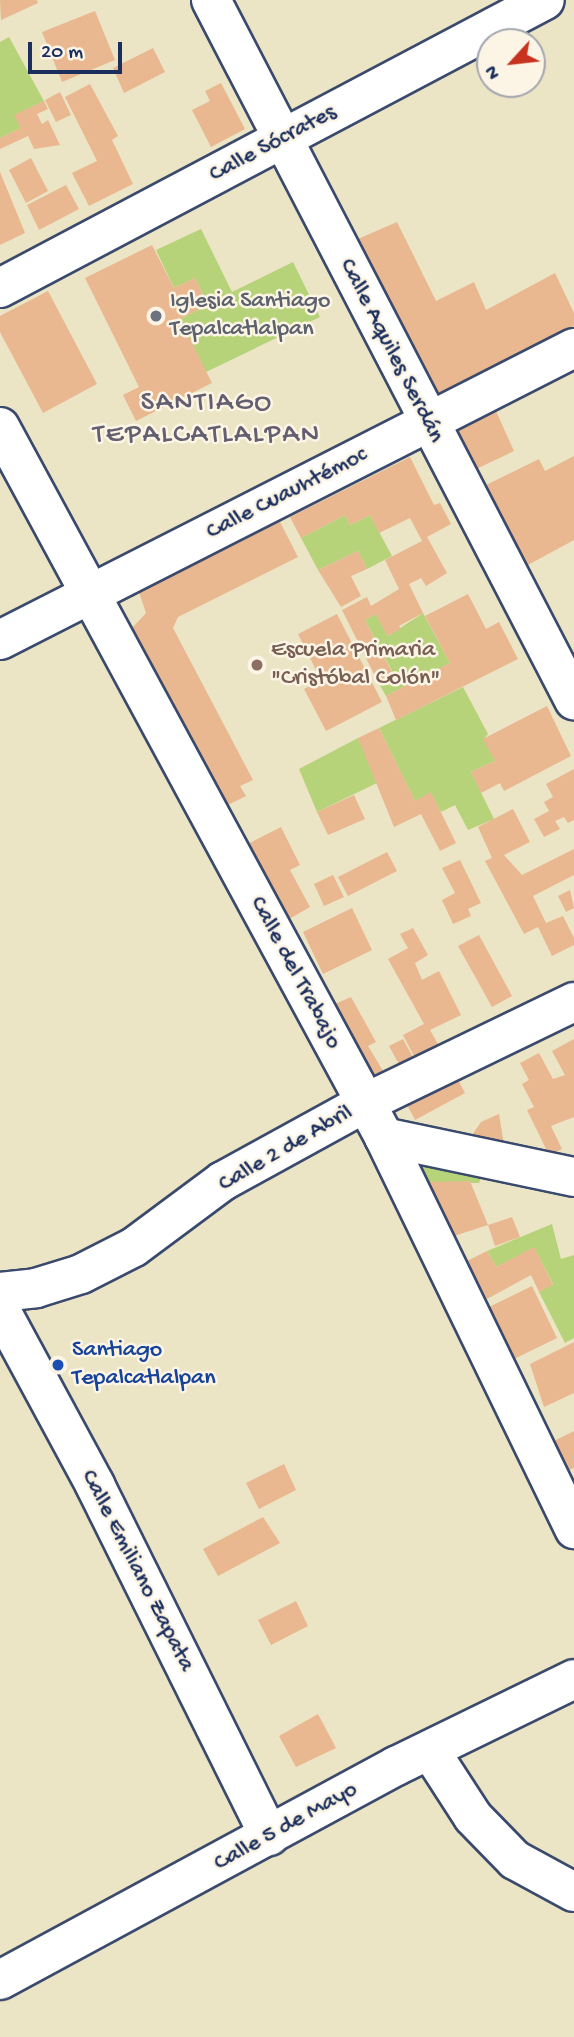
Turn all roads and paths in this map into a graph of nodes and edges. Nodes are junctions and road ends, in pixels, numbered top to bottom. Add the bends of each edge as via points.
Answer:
1 (211, 0) edge
2 (545, 0) edge
3 (282, 140) junction
4 (0, 288) edge
5 (574, 348) edge
6 (428, 423) junction
7 (0, 427) edge
8 (93, 594) junction
9 (0, 640) edge
10 (564, 659) edge
11 (574, 700) edge
12 (574, 1002) edge
13 (365, 1103) junction
14 (384, 1137) junction
15 (574, 1177) edge
16 (0, 1292) edge
17 (0, 1309) edge
18 (574, 1529) edge
19 (574, 1679) edge
20 (431, 1752) junction
21 (269, 1836) junction
22 (574, 1892) edge
23 (0, 1980) edge

1 - 3 street, Calle Aquiles Serdán
2 - 3 street, Calle Sócrates
3 - 4 street, Calle Sócrates
3 - 6 street, Calle Aquiles Serdán
5 - 6 street, Calle Cuauhtémoc
6 - 8 street, Calle Cuauhtémoc
6 - 10 street, Calle Aquiles Serdán
7 - 8 street, Calle del Trabajo
8 - 9 street, Calle Cuauhtémoc
8 - 13 street, Calle del Trabajo
10 - 11 street, Calle Aquiles Serdán
12 - 13 street, Calle 2 de Abril
13 - 14 street, Calle del Trabajo
13 - 16 street, Calle 2 de Abril via 223,1181 134,1247 80,1274 36,1288
14 - 15 street
14 - 18 street, Calle del Trabajo
17 - 21 street, Calle Emiliano Zapata via 95,1485
19 - 20 street, Calle 5 de Mayo
20 - 21 street, Calle 5 de Mayo via 396,1766
20 - 22 street via 473,1817 515,1860
21 - 23 street, Calle 5 de Mayo

